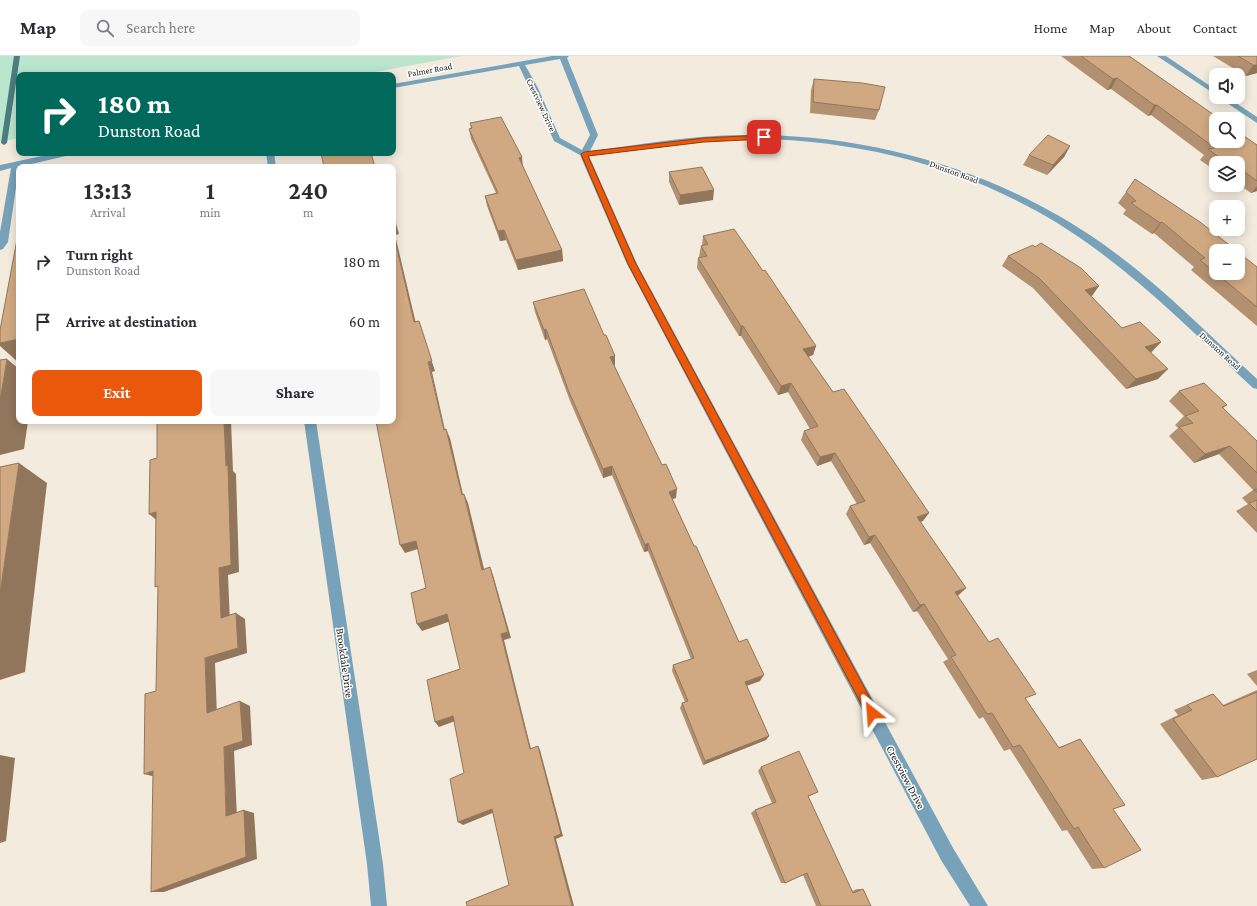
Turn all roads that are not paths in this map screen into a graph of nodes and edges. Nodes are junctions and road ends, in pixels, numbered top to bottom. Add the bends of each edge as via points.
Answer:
1 (564, 56) edge
2 (1160, 56) edge
3 (522, 64) junction
4 (396, 85) edge
5 (1209, 88) edge
6 (1232, 104) edge
7 (1257, 121) edge
8 (584, 154) junction
9 (53, 156) edge
10 (16, 164) junction
11 (0, 168) edge
12 (0, 247) edge
13 (1257, 385) edge
14 (310, 424) edge
15 (379, 906) edge
16 (980, 906) edge

1 - 3 street, Palmer Road
1 - 8 street via 594,135
2 - 5 street
3 - 4 street, Palmer Road
3 - 8 street, Crestview Drive via 557,139
6 - 7 street
8 - 13 street, Dunston Road via 723,138 764,137 870,148 902,155 954,172 1023,200 1097,245 1134,273
8 - 16 street, Crestview Drive via 632,264 943,847
9 - 10 street
10 - 11 street
10 - 12 street
14 - 15 street, Brookdale Drive via 374,856

